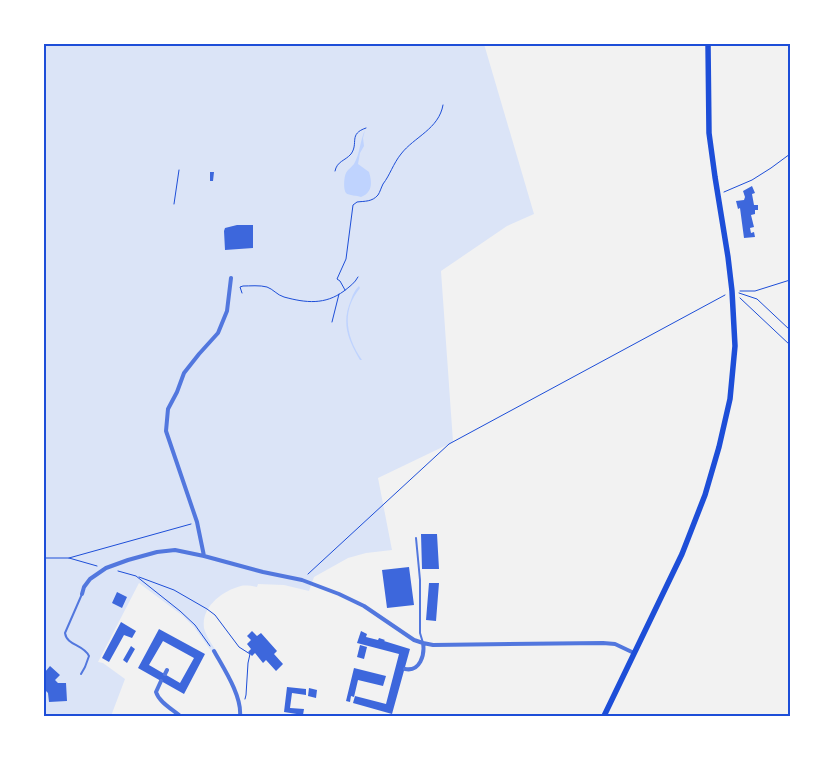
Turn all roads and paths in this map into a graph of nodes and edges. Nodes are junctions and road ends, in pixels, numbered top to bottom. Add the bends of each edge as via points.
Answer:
1 (708, 44) edge
2 (443, 105) dead end
3 (366, 128) dead end
4 (790, 154) edge
5 (179, 170) dead end
6 (335, 171) dead end
7 (717, 194) junction
8 (174, 204) dead end
9 (358, 277) dead end
10 (231, 278) dead end
11 (790, 280) edge
12 (345, 290) junction
13 (732, 291) junction
14 (242, 293) dead end
15 (340, 294) junction
16 (332, 322) dead end
17 (790, 330) edge
18 (790, 345) edge
19 (197, 522) junction
20 (416, 538) dead end
21 (204, 556) junction
22 (44, 558) edge
23 (70, 558) junction
24 (106, 568) junction
25 (136, 576) junction
26 (302, 580) junction
27 (82, 594) joint
28 (423, 643) junction
29 (214, 651) joint
30 (634, 653) junction
31 (404, 669) dead end
32 (81, 674) dead end
33 (161, 681) dead end
34 (240, 710) junction
35 (180, 716) edge
36 (240, 716) edge
37 (604, 716) edge

1 - 7 main road via 709,133
2 - 12 path via 442,113 432,126 400,154 379,194 353,205 346,258 336,279
3 - 6 path via 356,135 350,154 336,165
4 - 7 path via 752,180
5 - 8 path
7 - 13 main road
9 - 12 path
10 - 19 street via 227,311 218,332 184,373 168,409 166,431
11 - 13 path via 755,291
12 - 15 path
13 - 17 path via 758,299
13 - 18 path
13 - 26 path via 449,444
13 - 30 main road via 735,346 730,399 719,447 682,554
14 - 15 path via 240,287 243,286 266,286 282,297 318,302
15 - 16 path
19 - 21 street
19 - 23 path
20 - 28 lane
21 - 24 street via 174,550 157,552
21 - 26 street
22 - 23 path
23 - 24 path
24 - 25 path
24 - 27 street via 90,579
25 - 29 path via 180,610
25 - 34 path via 174,590 207,609 250,654 246,695
26 - 28 street via 364,606
27 - 32 lane via 65,634 89,656
28 - 30 street via 603,643 615,644
28 - 31 street via 417,667
29 - 34 street via 238,698
30 - 37 main road
33 - 35 street via 157,696
34 - 36 street

